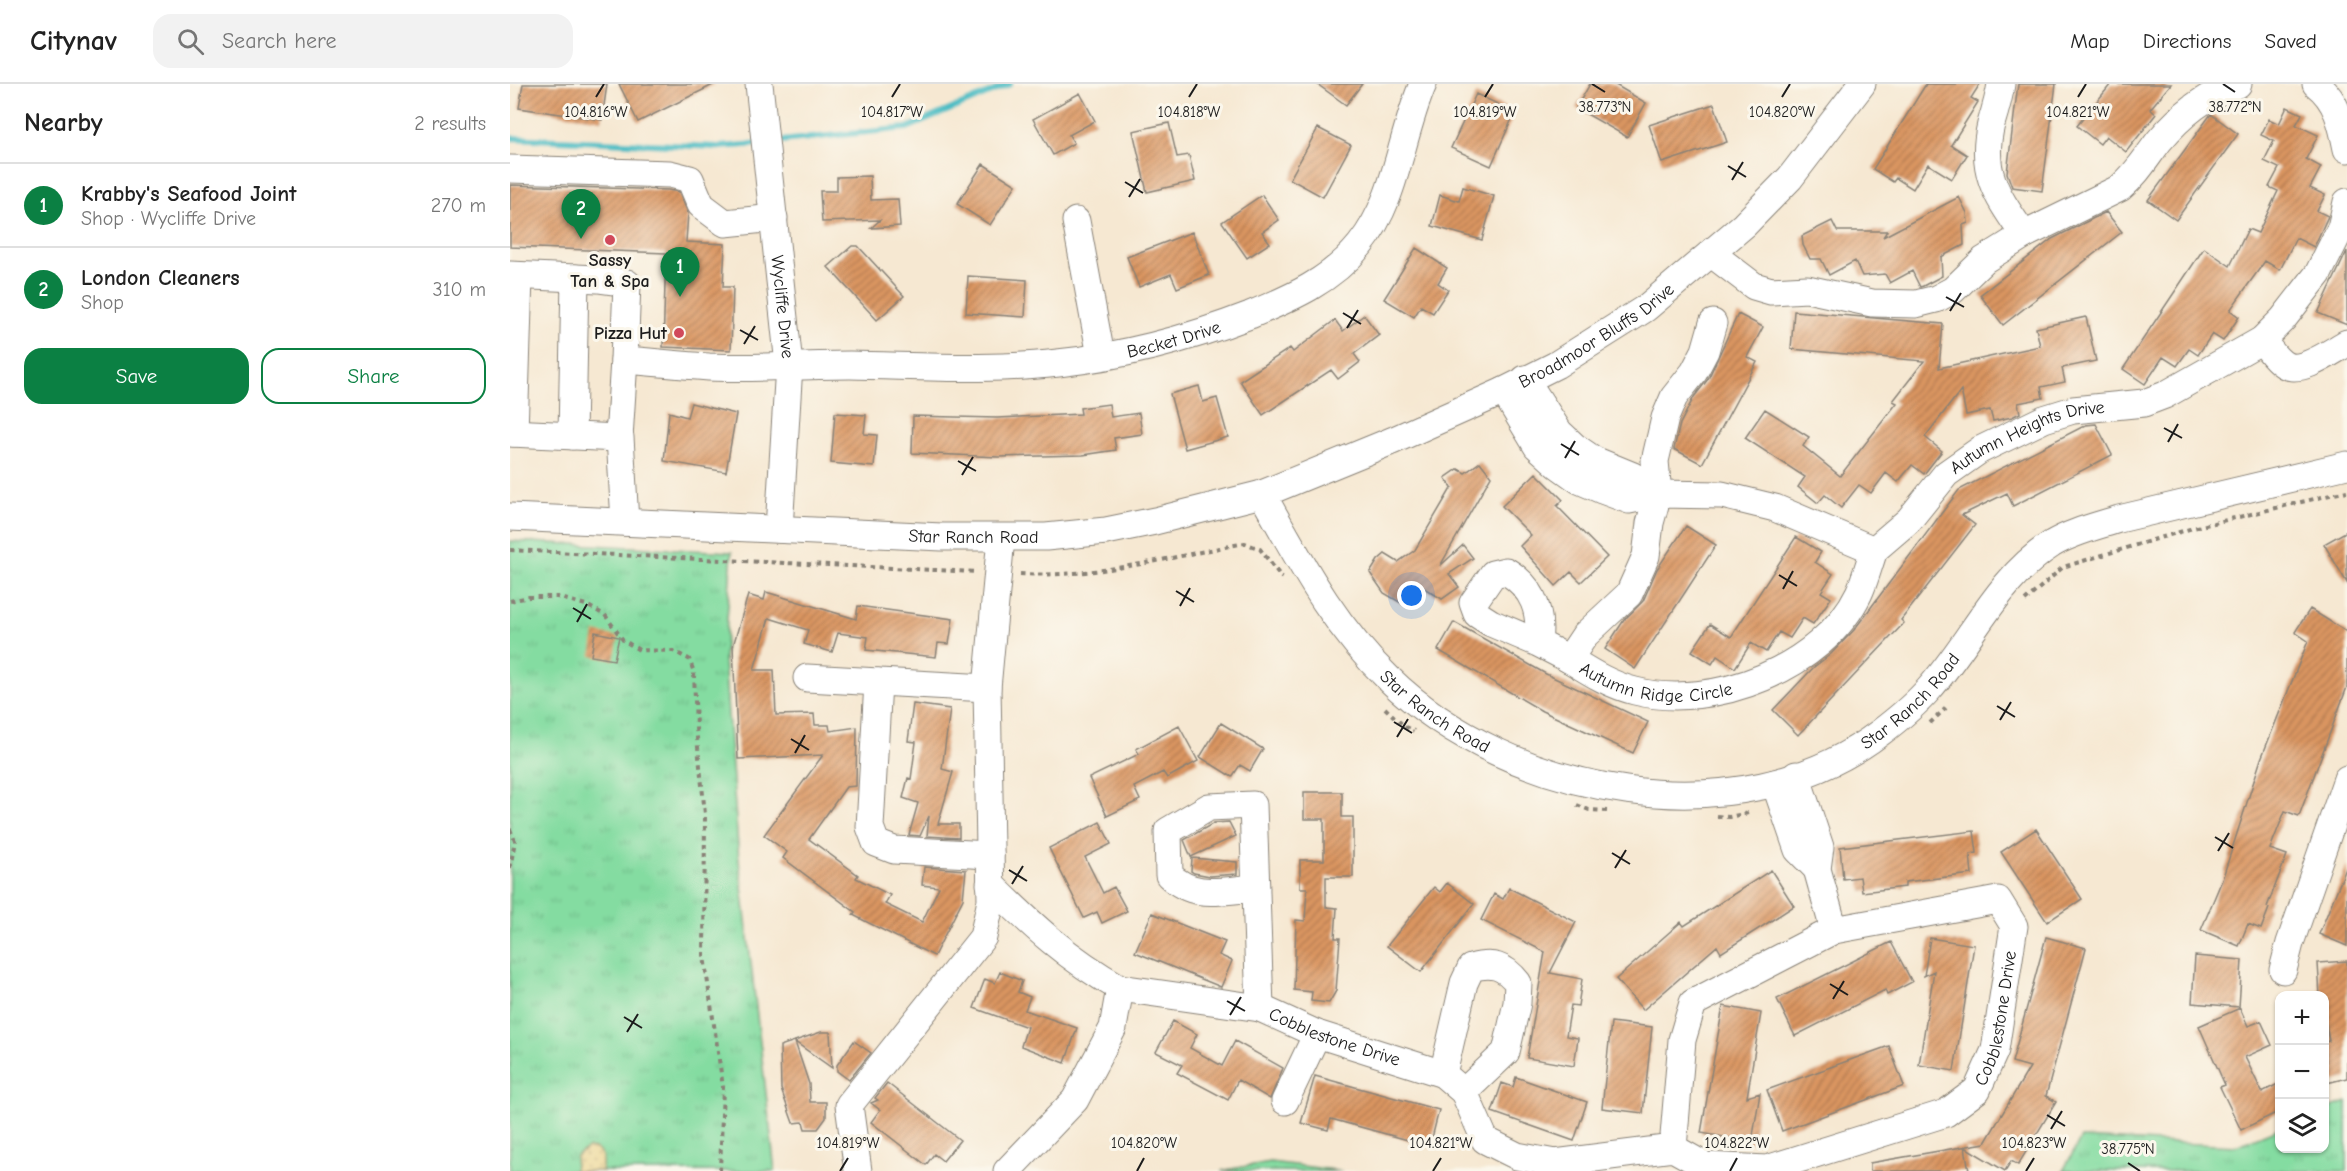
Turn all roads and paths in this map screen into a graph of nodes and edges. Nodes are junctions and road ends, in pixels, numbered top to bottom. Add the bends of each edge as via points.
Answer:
1 (759, 84) edge
2 (1423, 84) edge
3 (1862, 84) edge
4 (2001, 84) edge
5 (2238, 84) edge
6 (2316, 84) edge
7 (2347, 149) edge
8 (510, 168) edge
9 (2347, 202) edge
10 (774, 218) junction
11 (1076, 221) dead end
12 (2024, 234) junction
13 (1712, 254) junction
14 (515, 275) edge
15 (575, 278) junction
16 (1713, 323) dead end
17 (2262, 340) junction
18 (2347, 343) edge
19 (1101, 356) junction
20 (624, 360) junction
21 (789, 365) junction
22 (1515, 385) junction
23 (512, 433) edge
24 (572, 436) junction
25 (620, 437) junction
26 (2347, 465) edge
27 (2347, 491) edge
28 (1262, 494) junction
29 (1658, 494) junction
30 (510, 517) edge
31 (625, 522) junction
32 (778, 529) junction
33 (1002, 538) junction
34 (510, 550) edge
35 (1874, 550) junction
36 (998, 573) junction
37 (1288, 586) dead end
38 (510, 601) edge
39 (2019, 607) dead end
40 (1538, 642) dead end
41 (1569, 659) junction
42 (807, 678) dead end
43 (878, 682) junction
44 (987, 688) junction
45 (1950, 702) dead end
46 (1381, 704) dead end
47 (1928, 724) dead end
48 (1416, 732) dead end
49 (2347, 779) edge
50 (1785, 787) junction
51 (1567, 800) dead end
52 (1612, 811) dead end
53 (1706, 816) dead end
54 (510, 830) edge
55 (990, 855) junction
56 (510, 868) edge
57 (990, 884) junction
58 (1256, 888) dead end
59 (1834, 930) junction
60 (2283, 970) dead end
61 (1120, 988) junction
62 (1260, 1008) junction
63 (1317, 1034) junction
64 (1443, 1074) junction
65 (1464, 1092) junction
66 (1285, 1101) dead end
67 (1673, 1148) junction
68 (720, 1171) edge
69 (858, 1171) edge
70 (1007, 1171) edge

1 - 10 street, Wycliffe Drive
2 - 19 street, Becket Drive via 1385,203 1374,226 1341,266 1291,299 1214,329 1152,348
3 - 13 street, Broadmoor Bluffs Drive via 1790,178
4 - 12 street via 1987,146 1987,166 1992,184
5 - 12 street via 2194,105 2120,188
6 - 7 street via 2331,98
8 - 10 street via 670,174 690,179 701,205 724,223
9 - 17 street, Autumn Heights Drive via 2341,228 2318,274
10 - 21 street, Wycliffe Drive
11 - 19 street
12 - 13 street via 1984,260 1953,290 1936,300 1916,304 1872,303 1807,289 1771,291 1755,286
13 - 22 street, Broadmoor Bluffs Drive via 1646,308 1556,365
14 - 15 street
14 - 23 street
15 - 20 street via 627,283
15 - 24 street
16 - 29 street via 1700,362 1674,397 1665,418 1655,461
17 - 18 street via 2282,364 2290,367 2300,367
17 - 35 street, Autumn Heights Drive via 2165,395 2144,403 2073,410 2044,419 1980,450 1946,474 1909,520
19 - 21 street, Becket Drive via 1057,363 986,366
20 - 21 street, Becket Drive via 711,367
20 - 25 street
21 - 32 street, Wycliffe Drive
22 - 28 street, Broadmoor Bluffs Drive
22 - 29 street via 1537,446 1558,465 1579,480 1629,500
23 - 24 street
24 - 25 street
25 - 31 street
26 - 50 street, Star Ranch Road via 2119,519 2054,543 2004,586 1941,673 1906,711 1846,755
27 - 39 path via 2193,528 2063,567
28 - 33 street, Star Ranch Road via 1106,531
28 - 50 street, Star Ranch Road via 1332,615 1356,644 1389,680 1467,735 1506,755 1590,785 1677,796
29 - 35 street via 1722,495 1775,507
29 - 41 street, Autumn Ridge Circle via 1646,556 1629,594 1585,635
30 - 31 street, Star Ranch Road
31 - 32 street, Star Ranch Road
32 - 33 street, Star Ranch Road
33 - 36 street
34 - 36 path
35 - 41 street, Autumn Ridge Circle via 1858,594 1839,620 1800,657 1751,683 1725,692 1698,695 1646,693 1607,682
36 - 37 path via 1101,571 1245,543 1260,549
36 - 44 street
38 - 68 path via 557,597 586,605 605,615 623,639 639,650 673,651 689,659 694,672 705,814 704,956 723,1086
40 - 41 street
42 - 43 street
43 - 44 street
43 - 55 street via 870,826 876,843 894,850
44 - 55 street
45 - 47 path
46 - 48 path
49 - 60 street
50 - 53 path via 1729,817
50 - 59 street via 1820,847 1817,868
51 - 52 path via 1589,810
54 - 56 path via 515,841
55 - 57 street
57 - 61 street, Cobblestone Drive via 1080,965
57 - 69 street via 983,937 849,1106
58 - 62 street
59 - 67 street, Cobblestone Drive via 1693,1003 1682,1040
59 - 67 street, Cobblestone Drive via 1998,900 2014,926 1995,1050 1977,1090 1946,1113 1767,1169 1705,1166
61 - 62 street, Cobblestone Drive
61 - 70 street via 1113,1028 1075,1100
62 - 63 street, Cobblestone Drive
63 - 64 street, Cobblestone Drive
63 - 66 street
64 - 65 street, Cobblestone Drive
64 - 65 street via 1471,968 1488,963 1507,969 1518,983 1506,1052
65 - 67 street, Cobblestone Drive via 1485,1140 1517,1156 1555,1163

